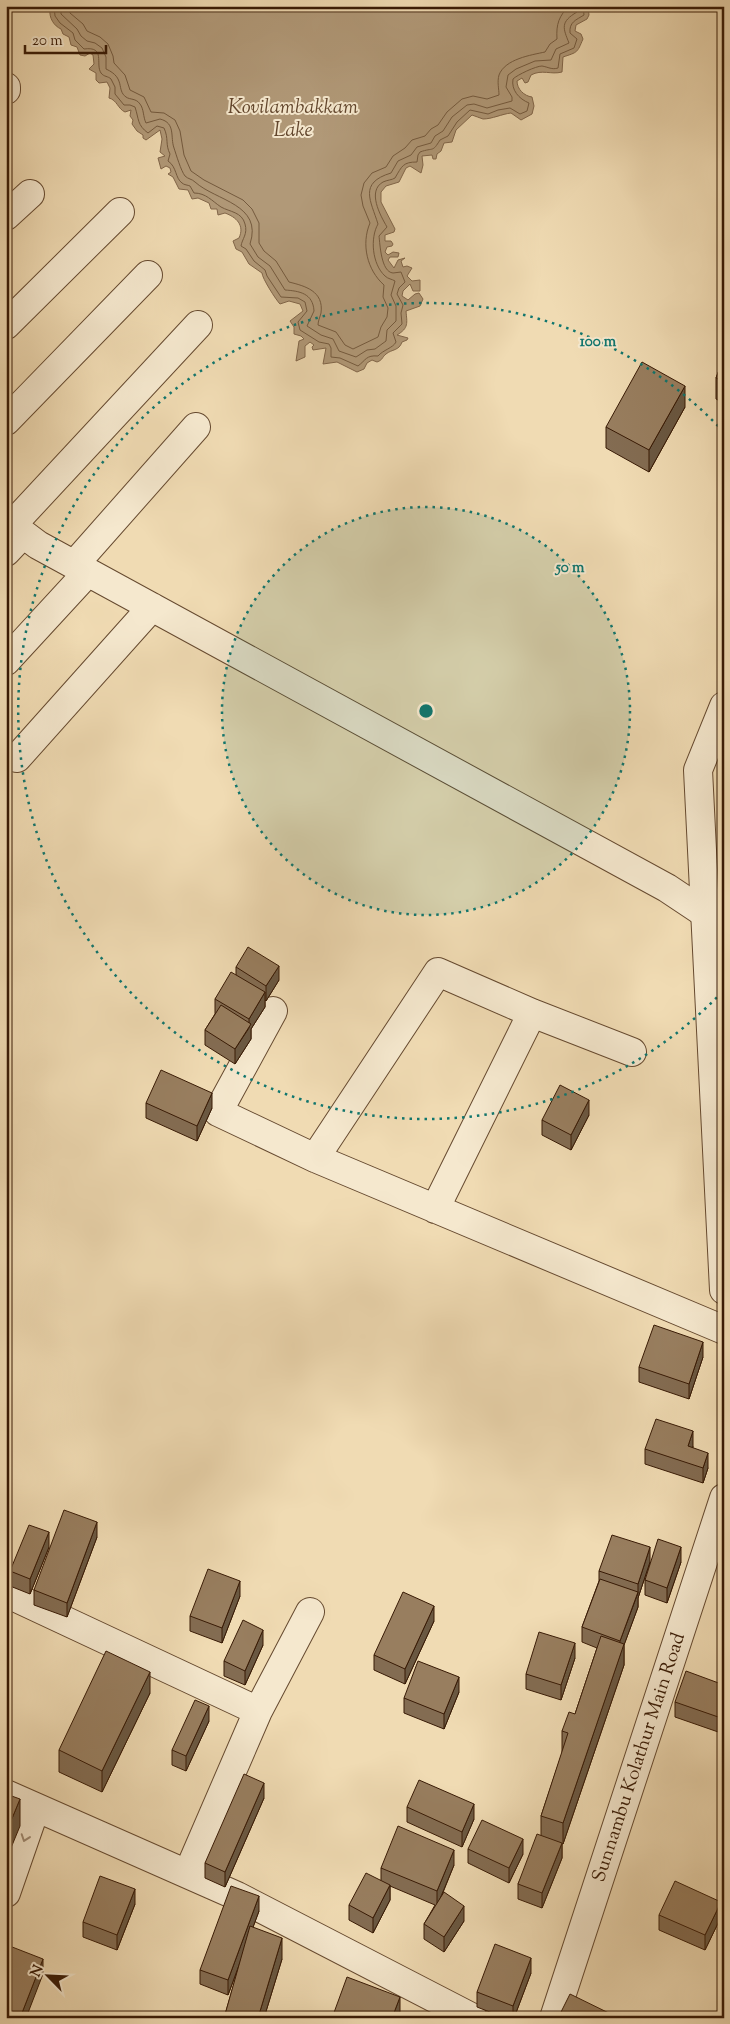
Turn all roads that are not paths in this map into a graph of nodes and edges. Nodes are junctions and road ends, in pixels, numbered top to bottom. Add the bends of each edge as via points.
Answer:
1 (30, 194) dead end
2 (120, 212) dead end
3 (6, 216) edge
4 (148, 275) dead end
5 (6, 325) edge
6 (198, 325) dead end
7 (6, 421) edge
8 (196, 426) dead end
9 (12, 533) edge
10 (81, 568) junction
11 (152, 607) junction
12 (6, 661) edge
13 (724, 706) edge
14 (17, 758) dead end
15 (715, 918) edge
16 (273, 1011) dead end
17 (532, 1013) junction
18 (632, 1052) dead end
19 (315, 1158) junction
20 (435, 1209) junction
21 (724, 1290) edge
22 (724, 1330) edge
23 (724, 1498) edge
24 (6, 1593) edge
25 (310, 1612) dead end
26 (258, 1711) junction
27 (6, 1794) edge
28 (6, 1809) edge
29 (188, 1873) junction
30 (6, 1893) edge
31 (472, 2018) edge
32 (554, 2018) edge

1 - 3 street
2 - 5 street
4 - 7 street
6 - 9 street
8 - 10 street
9 - 10 street
10 - 11 street
10 - 12 street
11 - 14 street
11 - 15 street via 667,888
13 - 15 street via 698,770
15 - 21 street
16 - 19 street via 218,1112
17 - 18 street
17 - 19 street via 438,972
17 - 20 street
19 - 20 street
20 - 22 street
23 - 32 street, Sunnambu Kolathur Main Road
24 - 26 street
25 - 26 street
26 - 29 street
27 - 29 street
28 -> 30 street via 32,1818
29 - 31 street

